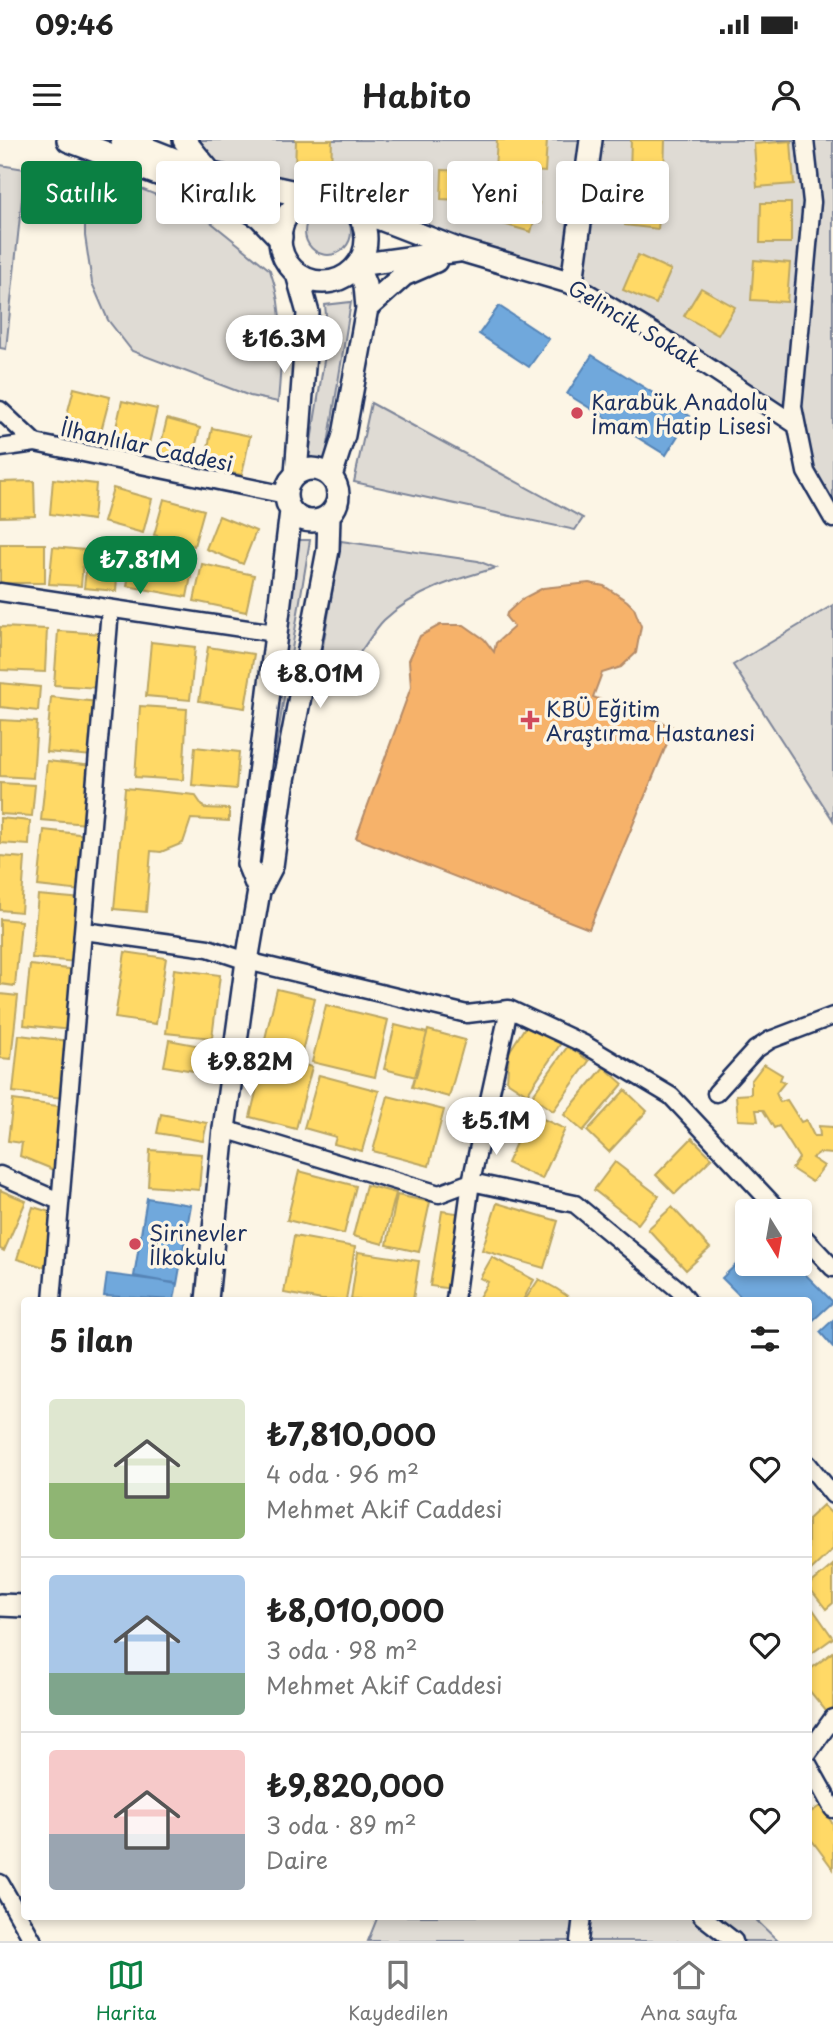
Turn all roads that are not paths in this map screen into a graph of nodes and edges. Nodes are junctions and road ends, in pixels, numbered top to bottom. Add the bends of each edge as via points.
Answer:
1 (69, 140) edge
2 (122, 140) edge
3 (184, 140) edge
4 (591, 140) edge
5 (805, 140) edge
6 (176, 161) edge
7 (201, 161) edge
8 (156, 172) edge
9 (294, 209) edge
10 (268, 224) edge
11 (361, 224) edge
12 (393, 224) edge
13 (280, 237) junction
14 (460, 250) junction
15 (357, 265) junction
16 (297, 274) junction
17 (572, 282) junction
18 (366, 308) junction
19 (0, 410) edge
20 (796, 425) junction
21 (35, 443) junction
22 (0, 448) edge
23 (296, 474) junction
24 (331, 476) junction
25 (288, 503) junction
26 (329, 516) junction
27 (833, 519) edge
28 (0, 592) edge
29 (110, 610) junction
30 (275, 633) junction
31 (259, 891) junction
32 (84, 931) junction
33 (247, 961) junction
34 (509, 1009) junction
35 (833, 1016) edge
36 (716, 1093) dead end
37 (225, 1129) junction
38 (0, 1175) edge
39 (471, 1182) junction
40 (768, 1199) edge
41 (59, 1201) junction
42 (812, 1246) edge
43 (833, 1268) edge
44 (52, 1297) edge
45 (210, 1297) edge
46 (455, 1297) edge
47 (684, 1297) edge
48 (812, 1469) edge
49 (833, 1495) edge
50 (0, 1605) edge
51 (21, 1606) edge
52 (833, 1718) edge
53 (812, 1747) edge
54 (812, 1770) edge
55 (833, 1809) edge
56 (0, 1883) edge
57 (21, 1920) edge
58 (21, 1920) edge
59 (582, 1920) edge
60 (707, 1920) edge
61 (33, 1941) edge
62 (579, 1941) edge
63 (734, 1941) edge

1 - 8 main road
2 - 6 main road
3 - 7 street
4 - 17 street
5 - 20 street via 812,202 793,407
9 - 13 street
10 - 13 main road
11 - 15 street via 366,248
12 - 14 street, Gelincik Sokak
13 - 16 street via 287,264
14 - 15 street
14 - 17 street, Gelincik Sokak
14 - 18 street via 404,275
15 - 16 street via 339,280 325,283
15 - 18 street via 365,285
16 - 23 street via 307,313
17 - 20 street, Gelincik Sokak
18 - 24 street via 344,435
19 - 21 street
20 - 27 street via 806,472
21 - 22 street, İlhanlılar Caddesi
21 - 25 street, İlhanlılar Caddesi
23 - 24 street via 318,469
23 - 25 street via 287,487
24 - 26 street via 339,496
25 - 26 street via 305,520
25 - 30 street
26 - 31 street via 328,550 272,866
28 - 29 street
29 - 30 street
29 - 32 street
30 - 31 street via 248,864
31 - 33 street
32 - 33 street via 208,948
32 - 41 street
33 - 34 street via 467,1014
33 - 37 street
34 - 39 street
34 - 40 street via 584,1044 671,1096
35 - 36 street via 755,1050
37 - 39 street via 439,1194
37 - 45 street
38 - 41 street
39 - 46 street
39 - 47 street via 575,1204
41 - 44 street
42 - 43 street
48 - 49 street
50 - 51 street
52 - 53 street
54 - 55 street
56 - 57 street
58 - 61 street
59 - 62 street
60 - 63 street

